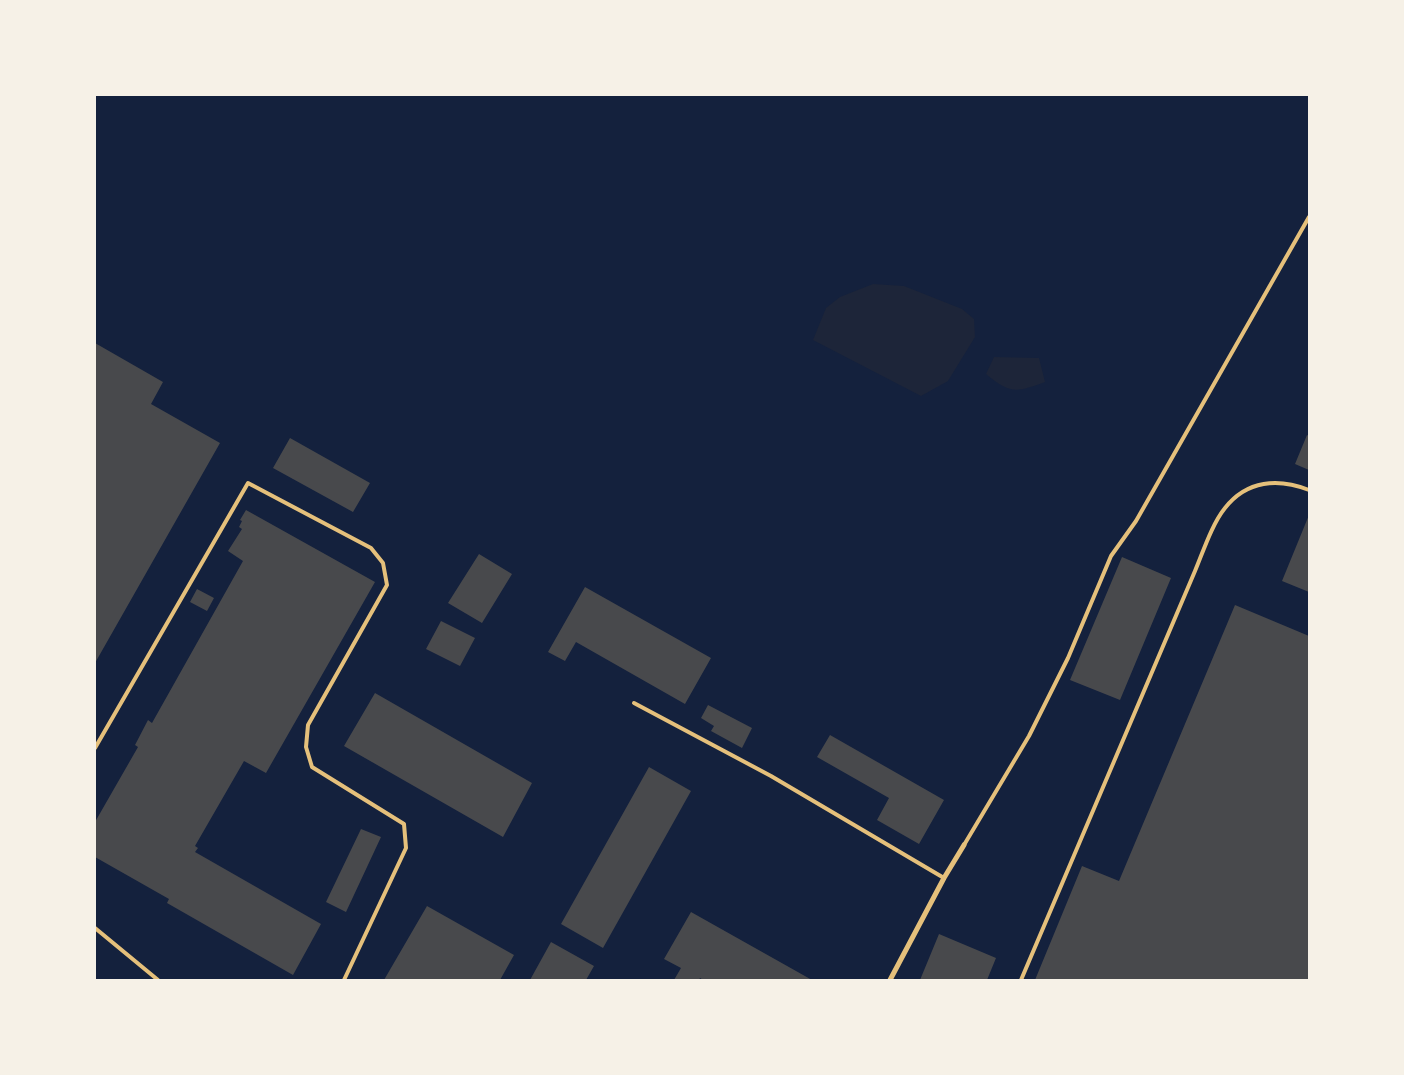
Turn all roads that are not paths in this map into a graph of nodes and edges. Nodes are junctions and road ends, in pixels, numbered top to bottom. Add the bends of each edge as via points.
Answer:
1 (1309, 217) edge
2 (1309, 490) edge
3 (634, 703) dead end
4 (95, 748) edge
5 (964, 845) joint
6 (944, 878) junction
7 (95, 928) edge
8 (158, 980) edge
9 (344, 980) edge
10 (890, 980) edge
11 (1021, 980) edge

1 - 5 lane via 1136,521 1111,556 1048,699
2 - 11 lane via 1286,482 1268,483 1246,490 1224,509
3 - 6 lane via 771,776
4 - 9 lane via 248,483 371,548 383,563 387,585 308,725 306,747 312,767 404,824 406,848
5 - 6 street
6 - 10 street
7 - 8 lane

